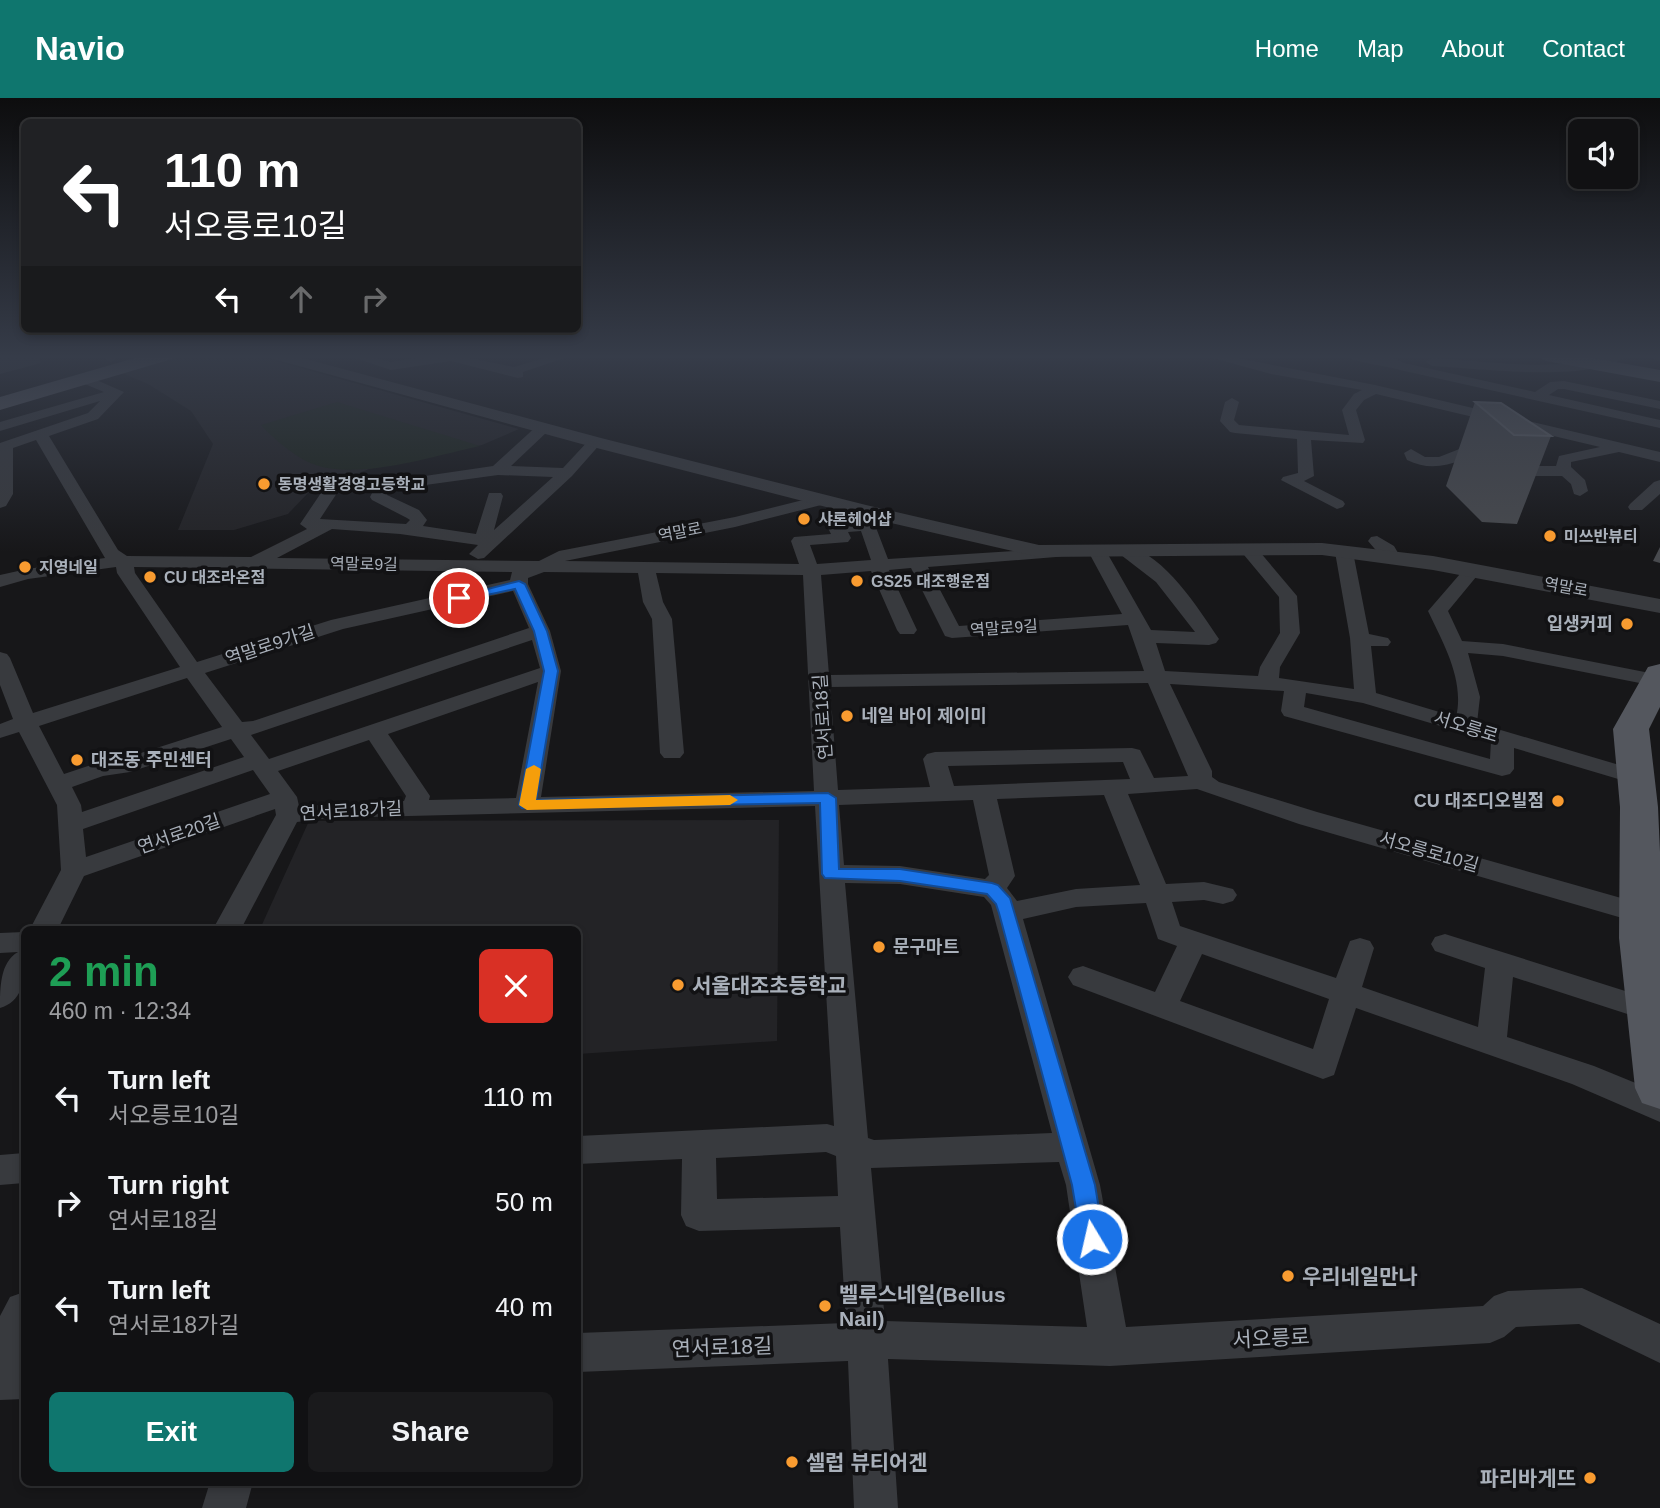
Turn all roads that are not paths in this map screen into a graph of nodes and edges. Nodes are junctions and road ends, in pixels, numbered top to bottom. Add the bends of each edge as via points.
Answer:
1 (18, 421) edge
2 (79, 421) edge
3 (517, 421) edge
4 (1227, 421) edge
5 (1352, 421) edge
6 (1474, 421) edge
7 (1539, 421) edge
8 (1562, 421) edge
9 (0, 426) edge
10 (1579, 427) junction
11 (543, 428) junction
12 (40, 434) junction
13 (1304, 436) junction
14 (1517, 440) dead end
15 (595, 442) junction
16 (3, 447) edge
17 (1623, 448) junction
18 (1411, 453) dead end
19 (1456, 457) junction
20 (1660, 457) edge
21 (498, 470) junction
22 (1565, 471) junction
23 (567, 473) junction
24 (1660, 485) edge
25 (1580, 491) dead end
26 (329, 493) dead end
27 (495, 496) dead end
28 (823, 500) junction
29 (0, 503) edge
30 (1337, 504) dead end
31 (1636, 507) dead end
32 (866, 518) junction
33 (330, 524) junction
34 (411, 529) junction
35 (1377, 541) dead end
36 (491, 542) junction
37 (1248, 550) junction
38 (1097, 551) junction
39 (1127, 551) junction
40 (1056, 552) junction
41 (1344, 552) junction
42 (1392, 558) junction
43 (124, 561) junction
44 (917, 562) junction
45 (253, 563) junction
46 (878, 565) junction
47 (464, 566) junction
48 (538, 567) junction
49 (646, 568) junction
50 (808, 570) junction
51 (1472, 571) junction
52 (0, 581) edge
53 (519, 584) junction
54 (1660, 606) edge
55 (1139, 628) junction
56 (907, 630) dead end
57 (540, 631) junction
58 (1360, 638) junction
59 (1381, 642) dead end
60 (1454, 646) junction
61 (0, 658) edge
62 (192, 670) junction
63 (551, 671) junction
64 (1156, 677) junction
65 (1658, 677) edge
66 (820, 681) junction
67 (1268, 682) junction
68 (1296, 685) junction
69 (1366, 697) junction
70 (26, 723) junction
71 (1465, 727) junction
72 (236, 730) junction
73 (0, 731) edge
74 (374, 731) junction
75 (1502, 738) junction
76 (672, 753) dead end
77 (261, 764) junction
78 (1634, 777) junction
79 (1200, 780) junction
80 (58, 784) junction
81 (1145, 786) junction
82 (1113, 787) junction
83 (983, 793) junction
84 (944, 794) junction
85 (828, 798) junction
86 (527, 805) junction
87 (286, 806) junction
88 (414, 808) junction
89 (70, 825) junction
90 (74, 870) junction
91 (831, 874) junction
92 (1156, 893) junction
93 (1223, 895) dead end
94 (1000, 901) junction
95 (1650, 916) edge
96 (46, 926) edge
97 (229, 926) edge
98 (1194, 941) junction
99 (21, 942) edge
100 (0, 943) edge
101 (1445, 944) dead end
102 (1360, 948) dead end
103 (1500, 964) junction
104 (21, 966) edge
105 (1083, 977) dead end
106 (1347, 994) junction
107 (0, 997) edge
108 (1162, 1007) junction
109 (1649, 1010) junction
110 (1491, 1045) junction
111 (1660, 1088) edge
112 (1660, 1108) edge
113 (699, 1144) junction
114 (852, 1147) junction
115 (1073, 1147) junction
116 (581, 1150) edge
117 (21, 1168) edge
118 (0, 1170) edge
119 (857, 1211) junction
120 (21, 1316) edge
121 (867, 1341) junction
122 (1660, 1344) edge
123 (1110, 1347) junction
124 (581, 1353) edge
125 (0, 1356) edge
126 (21, 1379) edge
127 (0, 1380) edge
128 (231, 1486) edge
129 (224, 1508) edge
130 (876, 1508) edge

1 - 9 street
2 - 12 street
3 - 11 street, 역말로
4 - 13 street via 1235,429
5 - 13 street via 1358,440
6 - 19 street via 1496,437
7 - 10 street
8 - 10 street
10 - 14 street via 1577,442
10 - 17 street via 1632,439
11 - 15 street, 역말로
11 - 21 street
12 - 16 street
12 - 43 street via 111,554
13 - 30 street via 1306,476 1289,480
15 - 23 street
15 - 28 street, 역말로
16 - 29 street via 5,494
17 - 20 street
17 - 22 street via 1564,459
18 - 19 street via 1430,464
19 - 22 street via 1517,471
21 - 23 street
21 - 34 street via 383,486 378,497 419,520
22 - 25 street via 1579,483
23 - 36 street
24 - 31 street
26 - 33 street via 308,524
27 - 36 street via 484,536
28 - 32 street, 역말로
28 - 48 street, 역말로 via 559,556
32 - 40 street, 역말로
32 - 46 street
32 - 50 street, 연서로18길 via 837,528 842,538 800,541
33 - 34 street
33 - 45 street
34 - 36 street
35 - 42 street
36 - 47 street
37 - 39 street, 역말로
37 - 41 street, 역말로
37 - 67 street via 1288,596 1290,633 1269,667
38 - 39 street, 역말로
38 - 40 street, 역말로
38 - 55 street
39 - 55 street via 1141,558 1187,606 1209,639
40 - 44 street, 역말로9길
41 - 42 street, 역말로
41 - 58 street
42 - 51 street, 역말로
43 - 45 street, 역말로9길
43 - 52 street, 역말로9길
43 - 62 street via 126,573
44 - 46 street, 역말로9길
44 - 55 street, 역말로9길 via 952,632
45 - 47 street, 역말로9길
46 - 50 street, 역말로9길
46 - 56 street
47 - 48 street, 역말로9길
48 - 49 street, 역말로9길
48 - 53 street, 역말로9가길 via 519,575
49 - 50 street, 역말로9길
49 - 76 street via 662,619
50 - 66 street, 연서로18길 via 813,579
51 - 54 street, 역말로
51 - 60 street via 1438,611
53 - 57 street
53 - 62 street, 역말로9가길 via 338,624
55 - 64 street
57 - 63 street
57 - 72 street
58 - 59 street
58 - 69 street
60 - 65 street
60 - 71 street via 1466,674 1469,716
61 - 70 street
62 - 70 street, 역말로9가길
62 - 72 street
63 - 74 street
63 - 86 street
64 - 66 street
64 - 67 street, 서오릉로
64 - 79 street via 1200,771
65 - 78 main road via 1631,729
66 - 85 street, 연서로18길
67 - 68 street, 서오릉로
68 - 69 street, 서오릉로
68 - 75 street, 서오릉로 via 1292,711 1502,769
69 - 71 street, 서오릉로
70 - 73 street, 역말로9가길
70 - 80 street
71 - 75 street, 서오릉로
72 - 77 street
72 - 80 street
74 - 77 street
74 - 88 street, 연서로18가길 via 418,796
75 - 78 street, 서오릉로
77 - 87 street
77 - 89 street
78 - 95 main road
79 - 81 street
79 - 95 street, 서오릉로10길 via 1308,818
80 - 89 street via 69,805
81 - 82 street
81 - 84 street via 1132,755 935,759
82 - 83 street
82 - 92 street
83 - 84 street
83 - 94 street via 1002,876
84 - 85 street
85 - 86 street, 연서로18가길
85 - 91 street, 연서로18길
86 - 88 street, 연서로18가길
87 - 88 street, 연서로18가길
87 - 90 street, 연서로20길
87 - 97 street, 연서로18가길
89 - 90 street
90 - 96 street
91 - 94 street via 900,875
91 - 114 street, 연서로18길
92 - 93 street
92 - 94 street
92 - 98 street via 1168,932
94 - 115 street
95 - 109 main road
98 - 106 street
98 - 108 street
99 - 100 street
101 - 103 street
102 - 106 street
103 - 109 street
103 - 110 street
104 - 107 street
105 - 108 street
106 - 108 street via 1323,1066
106 - 110 street
109 - 111 main road
110 - 112 street
113 - 114 street via 827,1139
113 - 116 street
113 - 119 street via 699,1215
114 - 115 street via 874,1155
114 - 119 street, 연서로18길
115 - 123 street
117 - 118 street
119 - 121 street, 연서로18길
120 - 125 street
121 - 123 street, 서오릉로
121 - 124 street, 연서로18길
121 - 130 street, 연서로18길
122 - 123 street, 서오릉로 via 1582,1306 1508,1309 1490,1324
126 - 127 street
128 - 129 street

